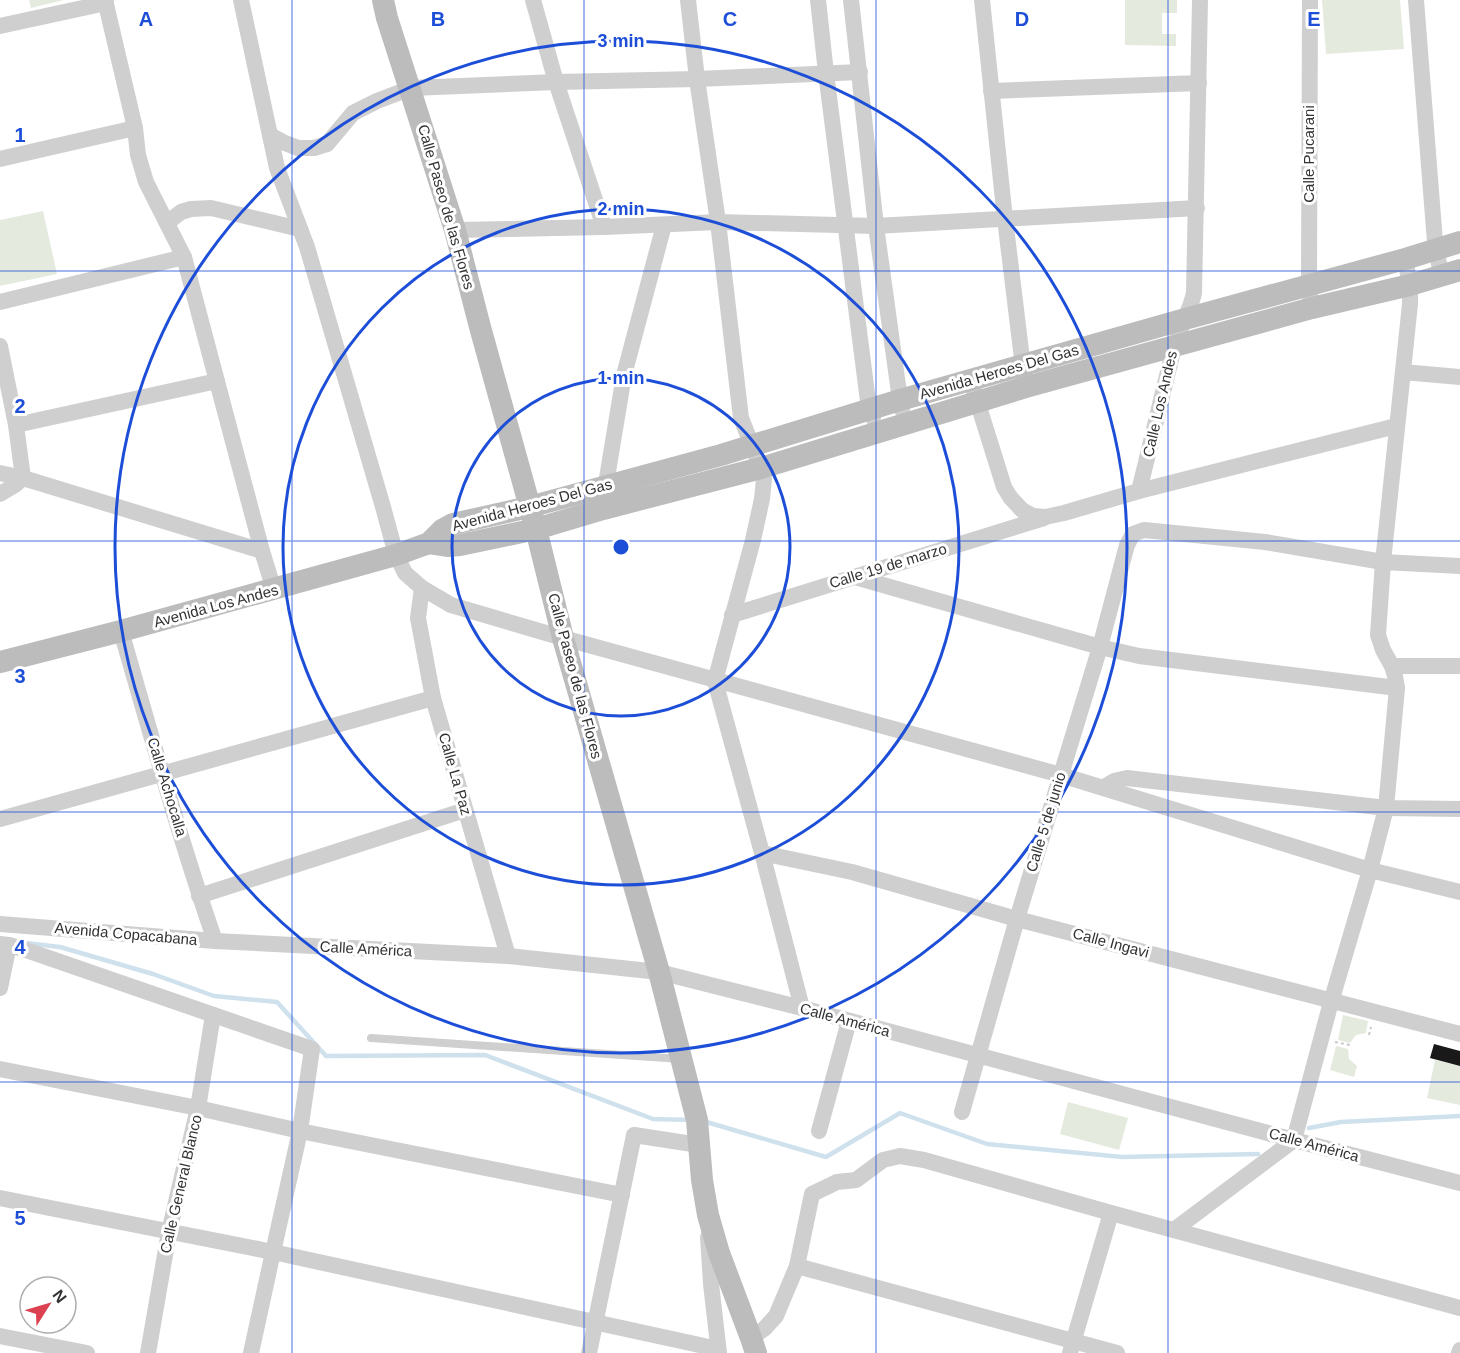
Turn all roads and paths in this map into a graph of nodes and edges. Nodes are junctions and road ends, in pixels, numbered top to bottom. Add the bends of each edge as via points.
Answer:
1 (241, 0) edge
2 (383, 0) edge
3 (533, 0) edge
4 (688, 0) edge
5 (819, 0) edge
6 (851, 0) edge
7 (982, 0) edge
8 (1200, 0) edge
9 (1310, 0) edge
10 (1416, 0) edge
11 (106, 1) edge
12 (0, 26) edge
13 (860, 72) junction
14 (826, 73) junction
15 (697, 79) junction
16 (556, 82) junction
17 (1199, 83) junction
18 (411, 88) junction
19 (991, 91) junction
20 (135, 128) junction
21 (270, 135) junction
22 (0, 159) edge
23 (1197, 208) junction
24 (1005, 219) junction
25 (718, 222) junction
26 (166, 224) junction
27 (664, 225) junction
28 (846, 225) junction
29 (876, 226) junction
30 (604, 227) junction
31 (300, 229) junction
32 (455, 230) junction
33 (1460, 242) edge
34 (1436, 250) junction
35 (184, 257) junction
36 (1405, 259) junction
37 (1451, 273) edge
38 (1309, 285) junction
39 (1410, 285) junction
40 (0, 302) edge
41 (1312, 308) junction
42 (1185, 319) junction
43 (0, 346) edge
44 (1174, 347) junction
45 (1403, 372) junction
46 (1025, 376) junction
47 (1460, 377) edge
48 (217, 381) junction
49 (974, 390) junction
50 (900, 400) junction
51 (869, 409) junction
52 (906, 423) junction
53 (16, 425) junction
54 (1396, 426) junction
55 (879, 431) junction
56 (752, 446) junction
57 (761, 468) junction
58 (0, 473) edge
59 (23, 478) junction
60 (605, 487) junction
61 (1139, 491) junction
62 (0, 494) edge
63 (529, 507) junction
64 (603, 509) junction
65 (1045, 517) junction
66 (536, 529) junction
67 (429, 543) junction
68 (262, 551) junction
69 (396, 555) junction
70 (1383, 562) junction
71 (1460, 566) edge
72 (855, 577) junction
73 (422, 588) junction
74 (274, 590) junction
75 (732, 615) junction
76 (121, 631) junction
77 (563, 638) junction
78 (1100, 647) junction
79 (0, 662) edge
80 (1392, 666) junction
81 (1460, 666) edge
82 (715, 681) junction
83 (1397, 688) junction
84 (433, 698) junction
85 (162, 774) junction
86 (1061, 775) junction
87 (1104, 787) junction
88 (1386, 808) junction
89 (1460, 809) edge
90 (465, 810) junction
91 (0, 819) edge
92 (762, 853) junction
93 (1370, 870) junction
94 (1460, 892) edge
95 (200, 896) junction
96 (1017, 919) junction
97 (0, 924) edge
98 (215, 941) junction
99 (4, 945) edge
100 (508, 956) junction
101 (659, 972) junction
102 (0, 988) edge
103 (1331, 1002) junction
104 (802, 1008) junction
105 (213, 1015) junction
106 (849, 1021) junction
107 (1460, 1034) edge
108 (371, 1038) dead end
109 (979, 1056) junction
110 (681, 1059) junction
111 (0, 1070) edge
112 (198, 1108) junction
113 (962, 1112) dead end
114 (300, 1131) junction
115 (819, 1131) dead end
116 (1294, 1140) junction
117 (699, 1146) junction
118 (1460, 1183) edge
119 (622, 1195) junction
120 (0, 1198) edge
121 (1111, 1213) junction
122 (710, 1221) junction
123 (1174, 1230) junction
124 (169, 1232) junction
125 (273, 1252) junction
126 (796, 1266) junction
127 (1460, 1308) edge
128 (596, 1324) junction
129 (0, 1336) edge
130 (753, 1346) edge
131 (1072, 1347) edge
132 (718, 1351) edge
133 (87, 1353) edge
134 (148, 1353) edge
135 (252, 1353) edge
136 (589, 1353) edge
137 (1117, 1353) edge

1 - 21 street
2 - 18 street, Calle Paseo de las Flores
3 - 16 street
4 - 15 street
5 - 14 street
6 - 13 street
7 - 19 street
8 - 17 street, Calle Los Andes
9 - 38 street, Calle Pucarani
10 - 34 street
11 - 12 street
11 - 20 street
13 - 14 street
13 - 29 street
14 - 15 street
14 - 28 street
15 - 16 street
15 - 25 street
16 - 18 street
16 - 30 street
17 - 19 street
17 - 23 street, Calle Los Andes
18 - 21 street via 353,113 327,144 298,148
18 - 32 street, Calle Paseo de las Flores
19 - 24 street
20 - 22 street
20 - 26 street via 146,182
21 - 31 street via 277,168
23 - 24 street
23 - 42 street, Calle Los Andes via 1194,293
24 - 29 street
24 - 46 street
25 - 27 street
25 - 28 street
25 - 56 street via 741,418
26 - 31 street via 182,212 211,208
26 - 35 street
27 - 30 street
27 - 60 street via 624,375
28 - 29 street
28 - 51 street
29 - 50 street
30 - 32 street
31 - 69 street
32 - 63 street, Calle Paseo de las Flores
33 - 34 street, Avenida Heroes Del Gas
34 - 36 street, Avenida Heroes Del Gas
34 - 37 street
35 - 40 street
35 - 48 street
36 - 38 street, Avenida Heroes Del Gas
36 - 39 street
37 - 39 street, Avenida Heroes Del Gas
38 - 41 street, Calle Pucarani
38 - 42 street, Avenida Heroes Del Gas
39 - 41 street, Avenida Heroes Del Gas
39 - 45 street
41 - 44 street, Avenida Heroes Del Gas
42 - 44 street, Calle Los Andes
42 - 46 street, Avenida Heroes Del Gas
43 - 53 street
44 - 46 street, Avenida Heroes Del Gas
44 - 61 street, Calle Los Andes
45 - 47 street
45 - 54 street
46 - 49 street, Avenida Heroes Del Gas
48 - 53 street
48 - 68 street
49 - 50 street, Avenida Heroes Del Gas
49 - 52 street, Avenida Heroes Del Gas
49 - 65 street via 1004,487 1017,506
50 - 51 street, Avenida Heroes Del Gas
50 - 52 street
51 - 55 street
51 - 56 street, Avenida Heroes Del Gas
52 - 55 street, Avenida Heroes Del Gas
53 - 59 street
54 - 61 street, Calle 19 de marzo
54 - 70 street
55 - 57 street, Avenida Heroes Del Gas
56 - 57 street
56 - 60 street, Avenida Heroes Del Gas
57 - 64 street, Avenida Heroes Del Gas
57 - 75 street via 762,499
58 - 59 street
59 - 62 street
59 - 68 street
60 - 63 street, Avenida Heroes Del Gas
60 - 64 street
61 - 65 street, Calle 19 de marzo
63 - 66 street, Calle Paseo de las Flores
63 - 67 street, Avenida Heroes Del Gas via 453,524
64 - 66 street, Avenida Heroes Del Gas
65 - 72 street, Calle 19 de marzo
66 - 67 street, Avenida Heroes Del Gas via 460,545
66 - 77 street, Calle Paseo de las Flores
67 - 69 street, Avenida Los Andes
68 - 74 street
69 - 73 street via 405,573
69 - 74 street, Avenida Los Andes
70 - 71 street
70 - 78 street, Calle 5 de junio via 1265,542 1144,530 1133,534 1127,544
70 - 80 street via 1378,635
72 - 75 street, Calle 19 de marzo
72 - 78 street
73 - 77 street via 451,605
73 - 84 street, Calle La Paz via 418,618
74 - 76 street, Avenida Los Andes
75 - 82 street
76 - 79 street, Avenida Los Andes
76 - 85 street, Calle Achocalla
77 - 82 street
77 - 101 street, Calle Paseo de las Flores
78 - 83 street via 1139,656
78 - 86 street, Calle 5 de junio
80 - 81 street
80 - 83 street
82 - 86 street
82 - 92 street
83 - 88 street
84 - 85 street
84 - 90 street, Calle La Paz
85 - 91 street
85 - 95 street, Calle Achocalla
86 - 87 street
86 - 96 street, Calle 5 de junio
87 - 88 street via 1127,778
87 - 93 street
88 - 89 street
88 - 93 street
90 - 95 street
90 - 100 street, Calle La Paz
92 - 96 street, Calle Ingavi via 852,872
92 - 104 street
93 - 94 street
93 - 103 street
95 - 98 street, Calle Achocalla
96 - 103 street, Calle Ingavi
96 - 109 street, Calle 5 de junio
97 - 98 street, Avenida Copacabana
98 - 100 street, Calle América
99 - 102 street
99 - 105 street
100 - 101 street, Calle América
101 - 104 street, Calle América
101 - 110 street, Calle Paseo de las Flores
103 - 107 street, Calle Ingavi
103 - 116 street
104 - 106 street, Calle América
105 - 112 street, Calle General Blanco
105 - 114 street via 312,1049
106 - 109 street, Calle América
106 - 115 street
108 - 110 lane
109 - 113 street, Calle 5 de junio
109 - 116 street, Calle América
110 - 117 street, Calle Paseo de las Flores via 697,1120
111 - 112 street
112 - 114 street
112 - 124 street, Calle General Blanco
114 - 119 street
114 - 125 street
116 - 118 street, Calle América
116 - 123 street
117 - 119 street via 634,1135
117 - 122 street, Calle Paseo de las Flores
119 - 128 street
120 - 124 street
121 - 123 street
121 - 126 street via 900,1156 883,1160 856,1180 837,1182 812,1194
121 - 131 street
122 - 130 street, Calle Paseo de las Flores
122 - 132 street via 708,1242
123 - 127 street
124 - 125 street
124 - 134 street, Calle General Blanco
125 - 128 street
125 - 135 street
126 - 130 street via 776,1316
126 - 131 street
128 - 132 street
128 - 136 street
129 - 133 street
131 - 137 street

